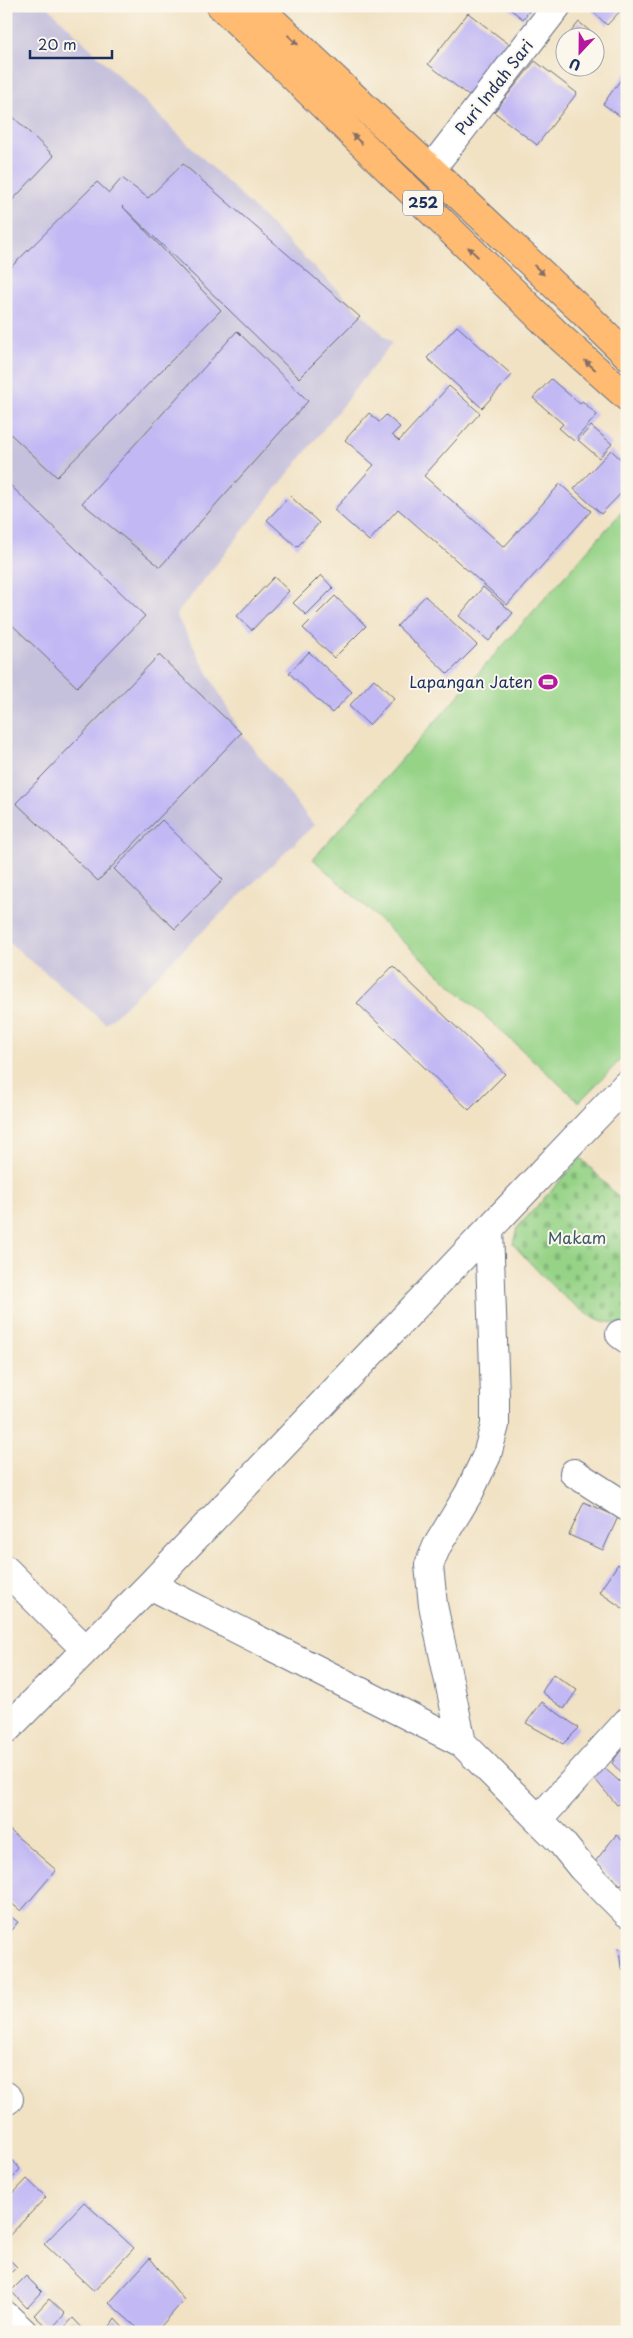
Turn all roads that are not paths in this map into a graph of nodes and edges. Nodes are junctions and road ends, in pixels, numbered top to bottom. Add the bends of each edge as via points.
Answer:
1 (221, 6) edge
2 (257, 6) edge
3 (557, 6) edge
4 (443, 153) junction
5 (627, 355) edge
6 (627, 397) edge
7 (627, 1084) edge
8 (489, 1229) junction
9 (574, 1473) dead end
10 (627, 1506) edge
11 (6, 1570) edge
12 (150, 1585) junction
13 (85, 1649) junction
14 (627, 1722) edge
15 (8, 1724) edge
16 (462, 1743) junction
17 (539, 1820) junction
18 (627, 1913) edge
19 (6, 2096) edge
20 (6, 2101) edge
21 (6, 2316) edge
22 (23, 2332) edge

6 -> 1 main road, 252 via 561,338
2 -> 4 main road, 252
3 - 4 street, Puri Indah Sari
4 -> 5 main road, 252
7 - 8 street
8 - 12 street
8 - 16 street via 495,1425 487,1455 429,1565 433,1606
9 - 10 street
11 - 13 street
12 - 13 street
12 - 16 street
13 - 15 street
14 - 17 street
16 - 17 street
17 - 18 street
19 - 20 street via 9,2099
21 - 22 street

